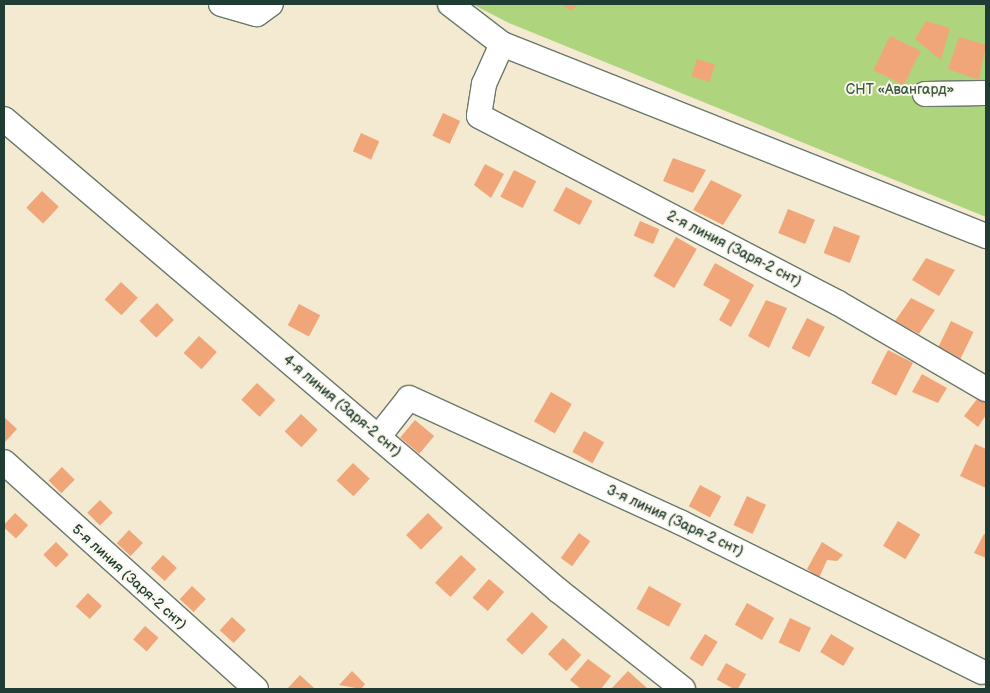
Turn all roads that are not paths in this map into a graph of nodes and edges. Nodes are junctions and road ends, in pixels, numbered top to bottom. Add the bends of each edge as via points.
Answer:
1 (222, 4) edge
2 (271, 4) edge
3 (450, 4) edge
4 (502, 44) junction
5 (986, 93) edge
6 (925, 94) dead end
7 (4, 120) edge
8 (986, 236) edge
9 (986, 388) edge
10 (379, 436) junction
11 (4, 462) edge
12 (982, 672) dead end
13 (256, 689) edge
14 (683, 689) edge

1 - 2 street via 257,14
3 - 4 street
4 - 8 street
4 - 9 street, 2-я линия (Заря-2 снт) via 484,84 479,116 838,303
5 - 6 street
7 - 10 street, 4-я линия (Заря-2 снт) via 111,215
10 - 12 street, 3-я линия (Заря-2 снт) via 409,398 680,522
10 - 14 street, 4-я линия (Заря-2 снт) via 559,591
11 - 13 street, 5-я линия (Заря-2 снт)

